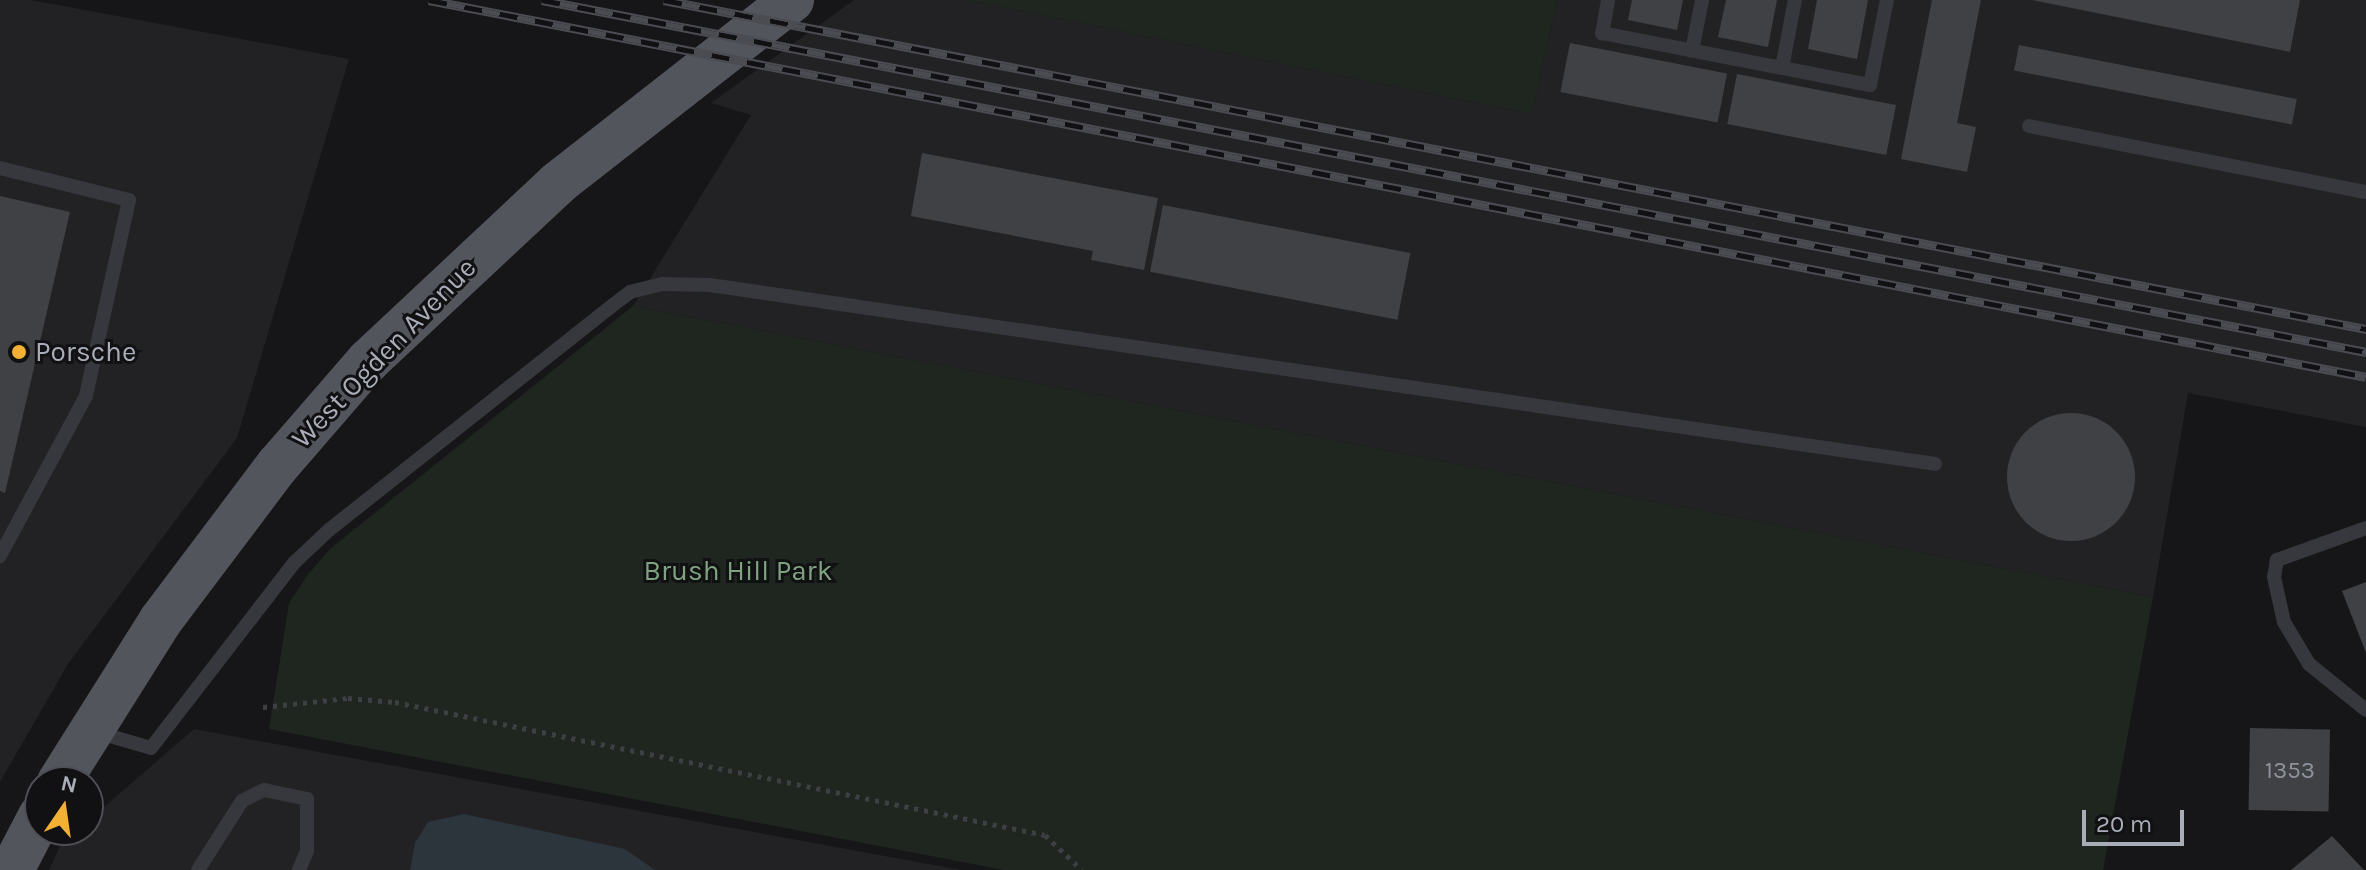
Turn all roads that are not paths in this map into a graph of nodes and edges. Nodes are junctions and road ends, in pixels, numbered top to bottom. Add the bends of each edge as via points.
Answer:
1 (792, 0) edge
2 (1608, 0) edge
3 (1702, 0) edge
4 (1795, 0) edge
5 (1887, 0) edge
6 (1692, 51) junction
7 (1782, 68) junction
8 (2029, 126) dead end
9 (0, 168) edge
10 (2366, 192) edge
11 (1935, 464) dead end
12 (2366, 528) edge
13 (7, 530) edge
14 (0, 556) edge
15 (2366, 710) edge
16 (88, 730) junction
17 (68, 766) edge
18 (24, 846) edge
19 (12, 870) edge
20 (198, 870) edge
21 (299, 870) edge

1 - 16 main road, West Ogden Avenue via 558,183 368,361 229,527
2 - 6 lane via 1602,33
3 - 6 lane
4 - 7 lane
5 - 7 lane via 1870,85
6 - 7 lane
8 - 10 lane
9 - 13 lane via 129,200 86,396
11 - 16 lane via 726,287 662,284 630,292 329,530 295,562 151,748
12 - 15 lane via 2277,560 2274,577 2284,622 2309,664
13 - 14 lane
16 - 17 main road, West Ogden Avenue
18 - 19 main road
20 - 21 lane via 242,801 264,790 307,799 307,851

